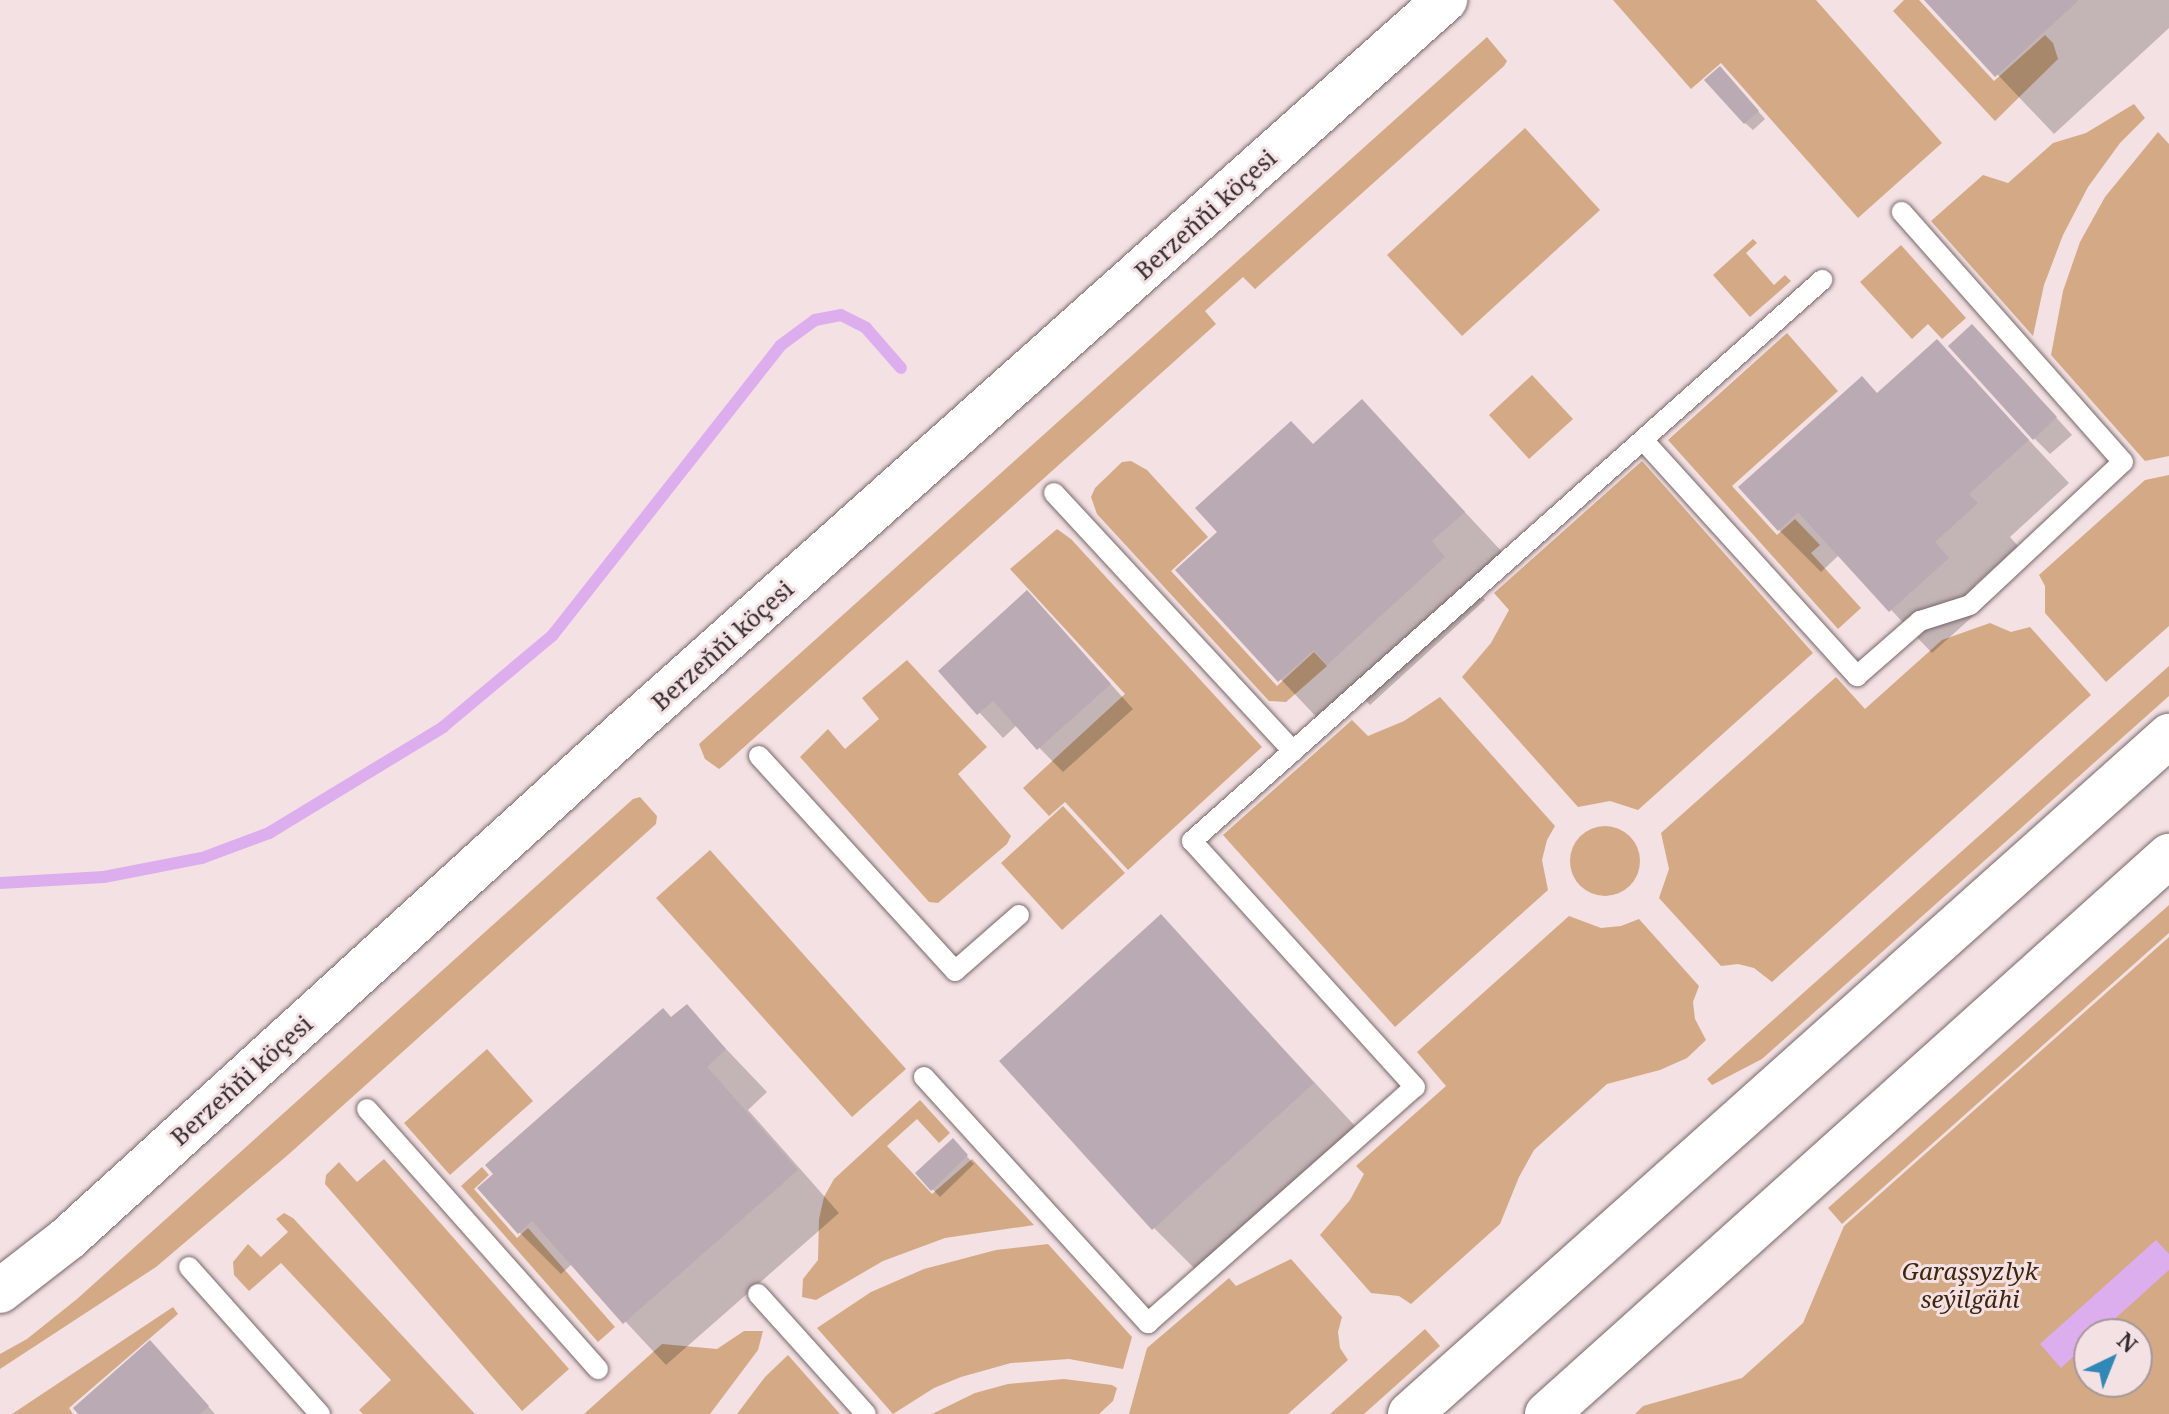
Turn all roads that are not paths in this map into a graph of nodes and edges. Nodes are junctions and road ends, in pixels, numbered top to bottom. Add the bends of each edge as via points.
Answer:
1 (1445, 0) edge
2 (1902, 212) dead end
3 (1822, 280) dead end
4 (1643, 440) junction
5 (1054, 493) dead end
6 (2169, 736) edge
7 (1293, 751) junction
8 (759, 756) dead end
9 (2169, 856) edge
10 (1019, 915) dead end
11 (924, 1077) dead end
12 (367, 1109) dead end
13 (189, 1267) dead end
14 (0, 1291) edge
15 (758, 1294) dead end
16 (598, 1369) dead end
17 (320, 1414) edge
18 (866, 1414) edge
19 (1410, 1414) edge
20 (1547, 1414) edge

1 - 14 street, Berzeňňi köçesi via 602,752 67,1239
2 - 4 lane via 2123,462 1970,605 1920,621 1857,676
3 - 4 lane
4 - 7 lane
5 - 7 lane
6 - 19 street
7 - 11 lane via 1192,841 1415,1087 1148,1323
8 - 10 lane via 955,971
9 - 20 street
12 - 16 lane
13 - 17 lane
15 - 18 lane

